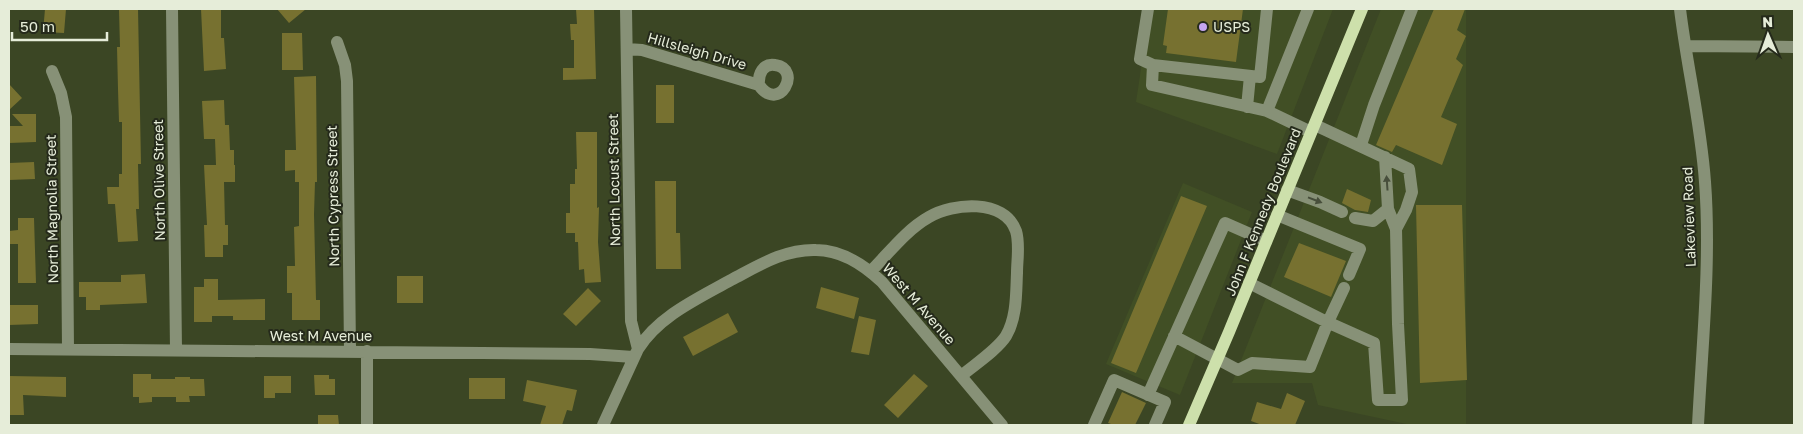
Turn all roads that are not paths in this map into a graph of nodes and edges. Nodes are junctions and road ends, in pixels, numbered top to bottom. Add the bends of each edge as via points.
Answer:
1 (172, 9) edge
2 (626, 9) edge
3 (1148, 9) edge
4 (1267, 9) edge
5 (1308, 9) edge
6 (1362, 9) edge
7 (1412, 9) edge
8 (1680, 9) edge
9 (337, 42) dead end
10 (1686, 46) junction
11 (1794, 47) edge
12 (627, 49) junction
13 (1153, 65) junction
14 (52, 71) dead end
15 (1255, 77) junction
16 (759, 85) dead end
17 (1273, 96) junction
18 (1247, 107) junction
19 (1267, 111) junction
20 (1313, 128) junction
21 (1361, 145) junction
22 (1385, 157) junction
23 (1288, 190) junction
24 (1388, 209) junction
25 (1342, 212) dead end
26 (1277, 215) junction
27 (1355, 218) dead end
28 (1396, 229) junction
29 (1266, 241) junction
30 (871, 271) junction
31 (1349, 275) dead end
32 (1249, 283) junction
33 (1344, 288) dead end
34 (1328, 322) junction
35 (1174, 336) junction
36 (9, 349) edge
37 (68, 349) junction
38 (176, 350) junction
39 (350, 351) junction
40 (367, 351) junction
41 (635, 353) junction
42 (1218, 358) junction
43 (961, 376) junction
44 (1148, 395) junction
45 (367, 425) edge
46 (602, 425) edge
47 (1002, 425) edge
48 (1094, 425) edge
49 (1155, 425) edge
50 (1189, 425) edge
51 (1698, 425) edge

1 - 38 street, North Olive Street
2 - 12 street, North Locust Street
3 - 13 street via 1140,58
4 - 15 street
5 - 17 street
6 - 20 main road, John F Kennedy Boulevard
7 - 21 street
8 - 10 street, Lakeview Road
9 - 39 street, North Cypress Street via 347,81
10 - 11 street
10 - 51 street, Lakeview Road via 1706,208
12 - 16 street, Hillsleigh Drive via 642,50
12 - 41 street, North Locust Street via 631,321
13 - 15 street
13 - 18 street via 1152,85
14 - 37 street, North Magnolia Street via 66,117
15 - 17 street
15 - 18 street
17 - 19 street
18 - 19 street
19 - 20 street
20 - 21 street
20 - 23 main road, John F Kennedy Boulevard
21 - 22 street
24 -> 22 street
22 - 28 street via 1409,169 1412,192
23 -> 25 street
23 - 26 main road, John F Kennedy Boulevard
24 - 27 street via 1373,221
24 - 28 street
26 - 29 main road, John F Kennedy Boulevard
26 - 31 street via 1360,249
28 - 34 street via 1402,400 1378,400 1374,343
29 - 32 main road, John F Kennedy Boulevard
29 - 35 street via 1224,223
30 - 41 street, West M Avenue via 836,253 816,250 794,251 773,258 684,306 649,334
30 - 43 street, West M Avenue
30 - 43 street via 904,236 939,212 974,205 990,208 1010,221 1016,233 1018,250 1013,320 999,344
32 - 34 street
32 - 42 main road, John F Kennedy Boulevard
33 - 34 street
34 - 42 street via 1310,367 1252,363 1238,370
35 - 42 street
35 - 44 street
36 - 37 street, West M Avenue
37 - 38 street, West M Avenue
38 - 39 street, West M Avenue
39 - 40 street, West M Avenue
40 - 41 street, West M Avenue
40 - 45 street
41 - 46 street
42 - 50 main road, John F Kennedy Boulevard
43 - 47 street, West M Avenue
44 - 48 street via 1114,380
44 - 49 street via 1165,402

